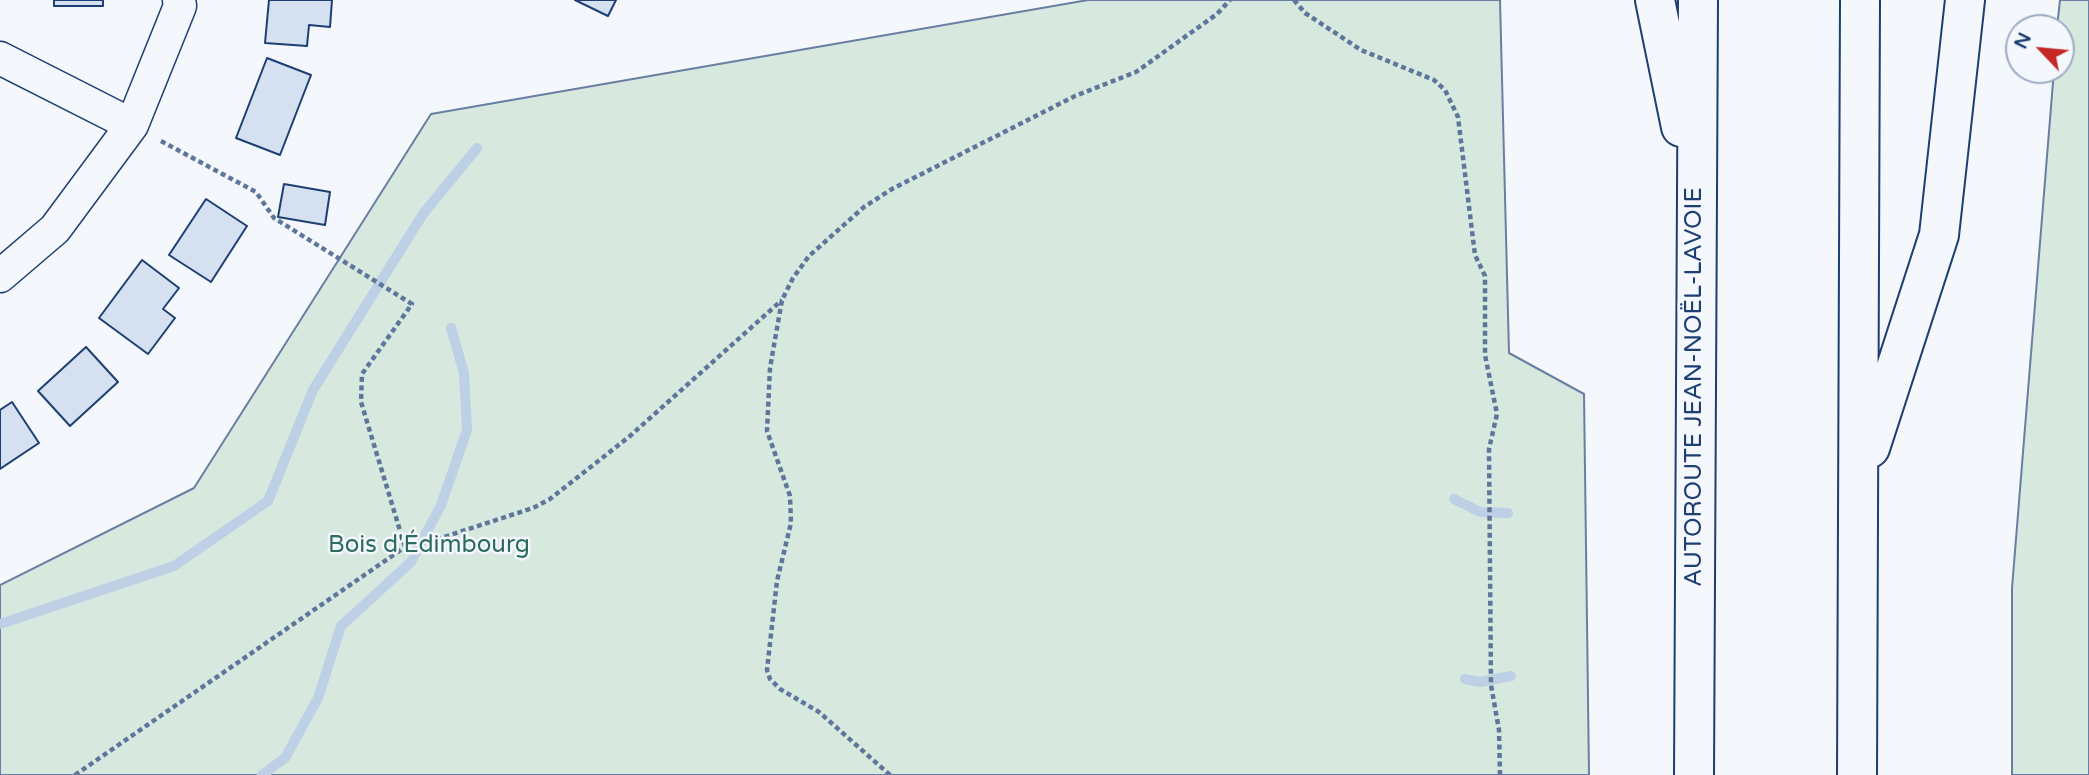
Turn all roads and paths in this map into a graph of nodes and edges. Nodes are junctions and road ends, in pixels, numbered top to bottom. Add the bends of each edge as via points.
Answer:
1 (179, 0) edge
2 (1230, 0) edge
3 (1294, 0) edge
4 (1654, 0) edge
5 (1698, 0) edge
6 (1860, 0) edge
7 (1965, 0) edge
8 (0, 58) edge
9 (132, 125) junction
10 (1696, 201) junction
11 (0, 276) edge
12 (782, 300) junction
13 (1859, 483) junction
14 (405, 547) junction
15 (75, 775) edge
16 (890, 775) edge
17 (1500, 775) edge
18 (1694, 775) edge
19 (1857, 775) edge

1 - 9 street
2 - 12 path via 1136,72 1074,96 864,207 809,256
3 - 17 path via 1305,13 1361,50 1434,80 1453,102 1458,117 1475,255 1485,276 1485,355 1497,414 1489,449 1490,685 1499,730
4 - 10 highway
5 - 10 highway, AUTOROUTE JEAN-NOËL-LAVOIE
6 - 13 highway
7 - 13 highway via 1939,235
8 - 9 street
9 - 11 street via 55,229
9 - 14 path via 256,192 274,218 412,304 362,374 361,402
10 - 18 highway, AUTOROUTE JEAN-NOËL-LAVOIE
12 - 14 path via 630,436 550,499
12 - 16 path via 770,368 767,431 790,496 791,523 777,581 767,670 780,689 819,712
13 - 19 highway
14 - 15 path

